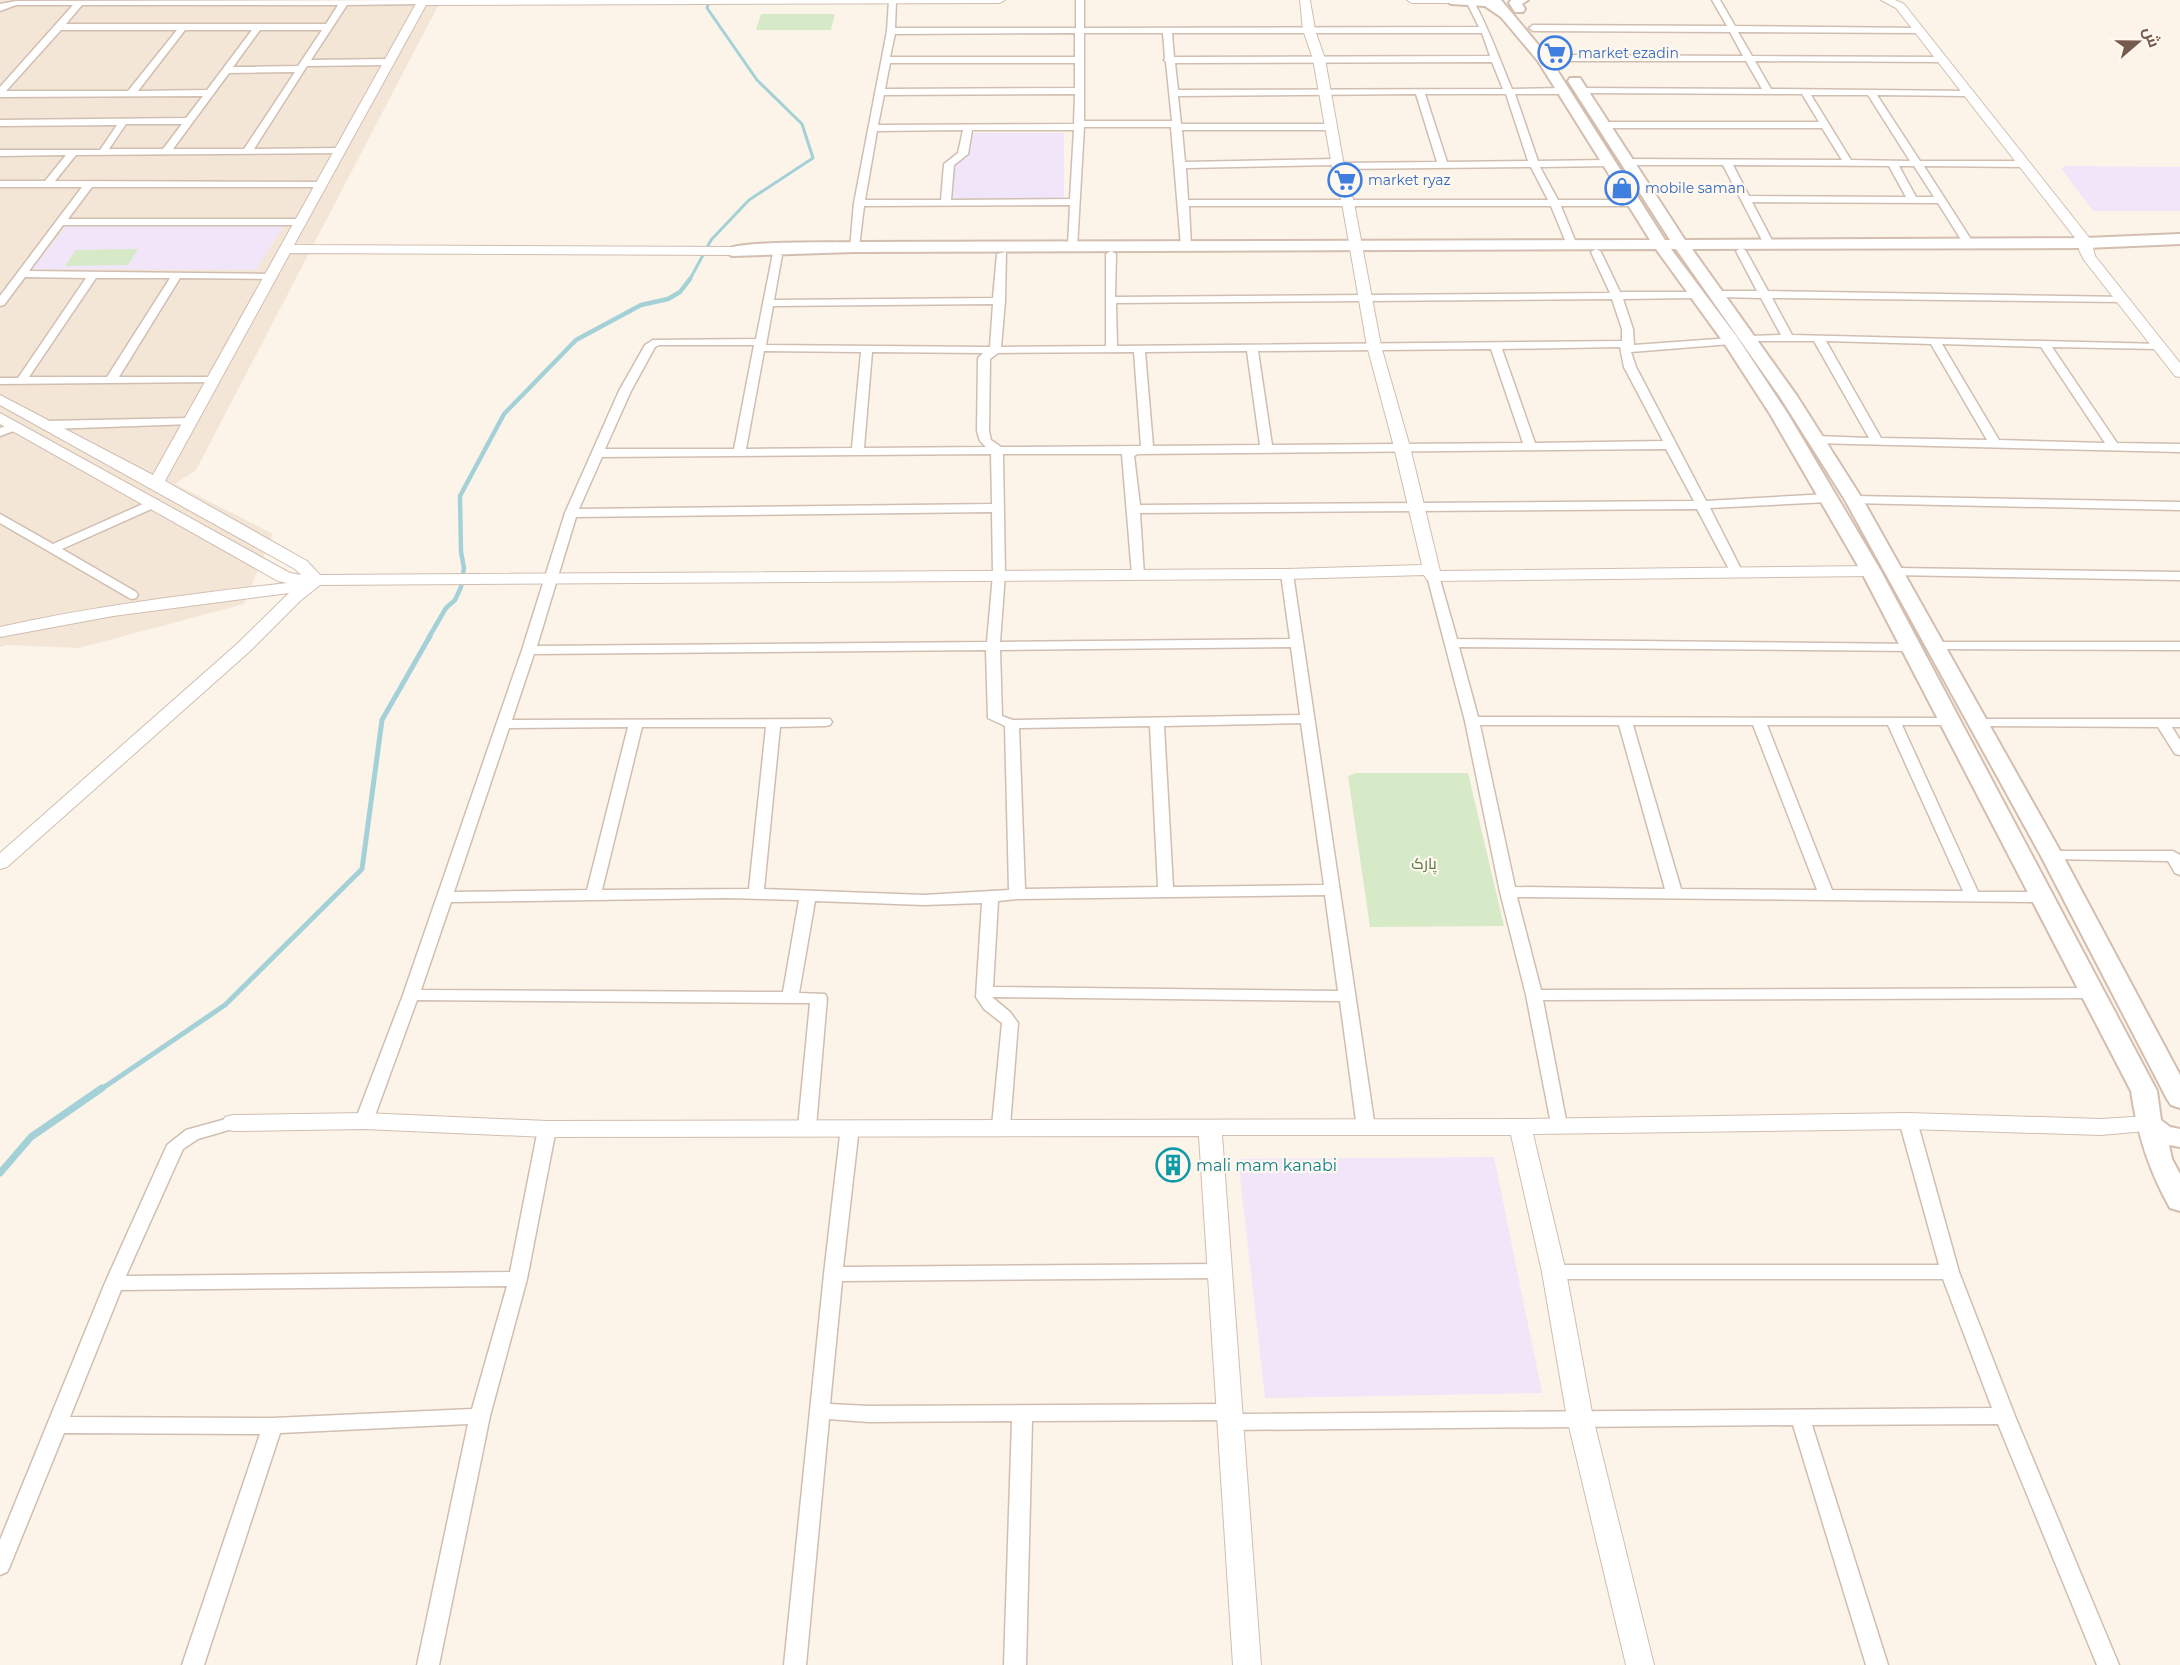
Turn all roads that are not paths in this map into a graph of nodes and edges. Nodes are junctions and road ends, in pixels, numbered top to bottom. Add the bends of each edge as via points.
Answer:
1 (1000, 0) edge
2 (1080, 0) edge
3 (1305, 0) edge
4 (1412, 0) edge
5 (1451, 0) edge
6 (1475, 0) edge
7 (1494, 0) edge
8 (1716, 0) edge
9 (1886, 0) edge
10 (345, 1) edge
11 (682, 1) edge
12 (744, 1) edge
13 (803, 1) edge
14 (896, 1) edge
15 (1470, 1) edge
16 (422, 2) junction
17 (80, 3) junction
18 (1515, 6) edge
19 (0, 8) edge
20 (58, 27) junction
21 (183, 27) junction
22 (258, 27) junction
23 (327, 27) junction
24 (1533, 28) junction
25 (1731, 28) junction
26 (1309, 30) junction
27 (1483, 30) junction
28 (1918, 30) junction
29 (891, 31) junction
30 (1080, 31) junction
31 (1167, 31) junction
32 (1557, 58) junction
33 (1748, 58) junction
34 (1319, 59) junction
35 (1495, 59) junction
36 (1941, 59) junction
37 (885, 60) junction
38 (1080, 60) junction
39 (1168, 60) junction
40 (389, 62) junction
41 (303, 66) junction
42 (227, 70) junction
43 (0, 77) edge
44 (15, 77) junction
45 (1419, 90) junction
46 (1509, 90) junction
47 (1581, 90) junction
48 (1078, 91) junction
49 (1324, 91) junction
50 (1563, 91) junction
51 (880, 92) junction
52 (1768, 92) junction
53 (1805, 92) junction
54 (1871, 92) junction
55 (131, 93) junction
56 (210, 93) junction
57 (1173, 93) junction
58 (1967, 93) junction
59 (0, 94) edge
60 (189, 121) junction
61 (123, 122) junction
62 (0, 123) edge
63 (1079, 125) junction
64 (1604, 125) junction
65 (1826, 125) junction
66 (1176, 126) junction
67 (968, 127) junction
68 (1331, 127) junction
69 (874, 128) junction
70 (339, 151) junction
71 (103, 152) junction
72 (166, 152) junction
73 (247, 152) junction
74 (0, 153) edge
75 (73, 153) junction
76 (1628, 162) junction
77 (1726, 162) junction
78 (1609, 163) junction
79 (1848, 163) junction
80 (1892, 163) junction
81 (1337, 164) junction
82 (1534, 164) junction
83 (1916, 164) junction
84 (2023, 164) junction
85 (1181, 165) junction
86 (1443, 165) junction
87 (0, 184) edge
88 (48, 184) junction
89 (89, 184) junction
90 (321, 184) junction
91 (1746, 199) junction
92 (1913, 200) junction
93 (1942, 200) junction
94 (946, 202) junction
95 (1076, 202) junction
96 (1554, 202) junction
97 (859, 203) junction
98 (1182, 203) junction
99 (1348, 203) junction
100 (1635, 203) junction
101 (60, 222) junction
102 (300, 222) junction
103 (2180, 239) edge
104 (1769, 244) junction
105 (1969, 244) junction
106 (1572, 245) junction
107 (1186, 246) junction
108 (854, 247) junction
109 (2086, 247) junction
110 (1663, 248) junction
111 (1683, 248) junction
112 (2180, 248) edge
113 (285, 249) junction
114 (1357, 249) junction
115 (1073, 250) junction
116 (732, 251) joint
117 (752, 252) junction
118 (1596, 252) junction
119 (1742, 252) junction
120 (1002, 254) junction
121 (1112, 254) junction
122 (777, 255) junction
123 (22, 274) junction
124 (93, 275) junction
125 (177, 275) junction
126 (270, 276) junction
127 (1718, 294) junction
128 (1696, 295) junction
129 (1763, 295) junction
130 (1617, 297) junction
131 (1365, 298) junction
132 (2122, 298) junction
133 (1110, 300) junction
134 (1000, 301) junction
135 (0, 303) edge
136 (769, 303) junction
137 (1788, 338) junction
138 (1818, 338) junction
139 (1749, 339) junction
140 (1934, 340) junction
141 (1731, 341) junction
142 (2044, 343) junction
143 (761, 345) junction
144 (1495, 345) junction
145 (1252, 346) junction
146 (1374, 346) junction
147 (1627, 346) junction
148 (2158, 346) junction
149 (1112, 347) junction
150 (1139, 347) junction
151 (867, 348) junction
152 (995, 350) junction
153 (2180, 373) edge
154 (22, 380) junction
155 (111, 380) junction
156 (212, 380) junction
157 (0, 381) edge
158 (0, 399) edge
159 (0, 418) edge
160 (189, 422) junction
161 (48, 425) junction
162 (7, 429) edge
163 (1816, 440) junction
164 (1876, 440) junction
165 (1994, 442) junction
166 (1669, 445) junction
167 (1530, 446) junction
168 (2113, 446) junction
169 (1402, 447) junction
170 (2180, 448) edge
171 (1141, 449) junction
172 (997, 450) junction
173 (1267, 450) junction
174 (740, 451) junction
175 (858, 451) junction
176 (596, 453) junction
177 (156, 483) junction
178 (1828, 498) junction
179 (1854, 500) junction
180 (154, 503) junction
181 (1701, 505) junction
182 (2180, 506) edge
183 (997, 508) junction
184 (1134, 508) junction
185 (1416, 508) junction
186 (571, 513) junction
187 (4, 524) edge
188 (51, 549) junction
189 (1871, 571) junction
190 (1896, 572) junction
191 (1432, 573) junction
192 (1737, 573) junction
193 (999, 574) junction
194 (1287, 574) junction
195 (1138, 575) junction
196 (2180, 576) edge
197 (552, 579) junction
198 (313, 583) junction
199 (131, 595) dead end
200 (0, 632) edge
201 (1295, 643) junction
202 (1451, 643) junction
203 (993, 645) junction
204 (1936, 646) junction
205 (2180, 646) edge
206 (1912, 647) junction
207 (529, 650) junction
208 (1307, 719) junction
209 (1157, 721) junction
210 (1893, 721) junction
211 (1950, 721) junction
212 (825, 722) dead end
213 (1472, 722) junction
214 (1625, 722) junction
215 (1759, 722) junction
216 (1979, 723) junction
217 (2162, 723) junction
218 (2180, 723) edge
219 (504, 724) junction
220 (636, 724) junction
221 (773, 724) junction
222 (1012, 724) junction
223 (2180, 751) edge
224 (2052, 856) junction
225 (0, 863) edge
226 (2180, 870) edge
227 (1331, 890) junction
228 (1508, 892) junction
229 (1674, 892) junction
230 (1166, 893) junction
231 (756, 894) junction
232 (1017, 894) junction
233 (1826, 894) junction
234 (593, 895) junction
235 (808, 895) junction
236 (1972, 895) junction
237 (443, 897) junction
238 (2043, 897) junction
239 (990, 899) junction
240 (984, 992) junction
241 (2094, 993) junction
242 (411, 995) junction
243 (1534, 995) junction
244 (1347, 996) junction
245 (790, 998) junction
246 (2180, 1099) edge
247 (2180, 1113) edge
248 (364, 1121) junction
249 (1908, 1121) junction
250 (2150, 1122) junction
251 (233, 1124) joint
252 (1558, 1125) junction
253 (1001, 1126) junction
254 (850, 1127) junction
255 (1520, 1127) junction
256 (807, 1128) junction
257 (1210, 1128) junction
258 (1366, 1128) junction
259 (547, 1129) junction
260 (2180, 1138) edge
261 (2180, 1201) edge
262 (1220, 1271) junction
263 (1554, 1272) junction
264 (1950, 1272) junction
265 (833, 1274) junction
266 (518, 1279) junction
267 (114, 1284) junction
268 (820, 1412) junction
269 (1022, 1413) junction
270 (480, 1416) junction
271 (2006, 1416) junction
272 (1229, 1417) junction
273 (1800, 1417) junction
274 (1580, 1418) junction
275 (56, 1425) junction
276 (273, 1426) junction
277 (0, 1566) edge
278 (193, 1665) edge
279 (428, 1665) edge
280 (795, 1665) edge
281 (1015, 1665) edge
282 (1247, 1665) edge
283 (1640, 1665) edge
284 (1877, 1665) edge
285 (2108, 1665) edge

1 - 14 street
2 - 30 street
3 - 26 street
4 - 5 street
5 - 6 street
5 - 15 main road
7 - 18 main road
8 - 25 street
9 - 28 street via 1900,6
10 - 16 street
10 - 17 street
10 - 23 street
11 - 12 street
11 - 16 street
12 - 13 street
13 - 14 street
14 - 29 street
15 - 18 main road
15 - 27 street
16 - 40 street
17 - 19 street via 16,3
17 - 20 street
18 - 24 main road
18 - 50 main road
20 - 21 street
20 - 44 street
21 - 22 street
21 - 55 street
22 - 23 street
22 - 42 street
23 - 41 street
24 - 25 street
24 - 32 main road
25 - 28 street
25 - 33 street
26 - 27 street
26 - 31 street
26 - 34 street
27 - 35 street
28 - 36 street
29 - 30 street
29 - 37 street
30 - 31 street
30 - 38 street
31 - 39 street
32 - 33 street
32 - 47 main road
33 - 36 street
33 - 52 street
34 - 35 street
34 - 39 street
34 - 49 street
35 - 46 street
36 - 58 street
37 - 38 street
37 - 51 street
38 - 48 street
39 - 57 street
40 - 41 street
40 - 70 street
41 - 42 street
41 - 73 street
42 - 56 street
43 - 44 street
44 - 59 street
45 - 46 street
45 - 49 street
45 - 86 street
46 - 50 street
46 - 82 street
47 - 52 street
47 - 64 main road
48 - 51 street
48 - 63 street
49 - 57 street
49 - 68 street
50 - 78 main road
51 - 69 street
52 - 53 street
53 - 54 street
53 - 65 street
54 - 58 street
54 - 83 street
55 - 56 street
55 - 59 street
56 - 60 street
57 - 66 street
58 - 84 street
60 - 61 street
60 - 72 street
61 - 62 street
61 - 71 street
63 - 66 street
63 - 67 street
63 - 95 street
64 - 65 street
64 - 76 main road
65 - 79 street
66 - 68 street
66 - 85 street
67 - 69 street
67 - 94 street via 963,154 949,164
68 - 81 street
69 - 97 street
70 - 73 street
70 - 90 street
71 - 72 street
71 - 75 street
72 - 73 street
74 - 75 street
75 - 88 street
76 - 77 street
76 - 111 main road
77 - 79 street
77 - 91 street
78 - 82 street
78 - 100 main road
79 - 80 street
80 - 83 street
80 - 92 street
81 - 85 street
81 - 86 street
81 - 99 street
82 - 86 street
82 - 96 street
83 - 84 street
83 - 93 street
84 - 109 street
85 - 98 street
87 - 88 street
88 - 89 street
89 - 90 street
89 - 101 street
90 - 102 street
91 - 92 street
91 - 104 street
92 - 93 street
93 - 105 street
94 - 95 street
94 - 97 street
95 - 115 street
96 - 99 street
96 - 100 street
96 - 106 street
97 - 108 street
98 - 99 street
98 - 107 street
99 - 114 street
100 - 110 main road
101 - 102 street
101 - 123 street
102 - 113 street
103 - 109 main road
104 - 105 main road
104 - 111 main road
105 - 109 main road
106 - 110 main road
106 - 114 main road
107 - 114 main road
107 - 115 main road
108 - 115 main road
108 - 117 main road
109 - 112 main road
109 - 119 main road
109 - 132 street
110 - 111 main road
110 - 118 main road
110 - 128 main road
111 - 119 main road
111 - 127 main road
113 - 116 street
113 - 126 street
114 - 118 main road
114 - 121 main road
114 - 131 street
115 - 120 main road
115 - 121 main road
116 - 117 main road
117 - 122 main road
118 - 130 street
119 - 129 street
120 - 122 main road
120 - 134 street
121 - 133 street
122 - 136 street
123 - 124 street
123 - 135 street
124 - 125 street
124 - 154 street
125 - 126 street
125 - 155 street
126 - 156 street
127 - 129 street
127 - 139 main road
128 - 130 street
128 - 141 main road
129 - 132 street
129 - 137 street
130 - 131 street
130 - 147 street via 1629,337
131 - 133 street
131 - 146 street
132 - 148 street
133 - 149 street
134 - 136 street
134 - 152 street
136 - 143 street
137 - 138 street
137 - 139 street
138 - 140 street
138 - 164 street
139 - 163 main road
140 - 142 street
140 - 165 street
141 - 147 street
141 - 178 main road
142 - 148 street
142 - 168 street
143 - 151 street
143 - 174 street
143 - 176 street via 651,345
144 - 146 street
144 - 147 street
144 - 167 street
145 - 146 street
145 - 150 street
145 - 173 street
146 - 169 street
147 - 166 street via 1630,367
148 - 153 street
149 - 150 street
149 - 152 street
150 - 171 street
151 - 152 street
151 - 175 street
152 - 172 street via 984,358 983,431 986,441
154 - 155 street
154 - 157 street
155 - 156 street
156 - 160 street
158 - 161 street
159 - 162 street
160 - 161 street
160 - 177 street
161 - 177 street
162 - 180 street
163 - 164 street
163 - 179 main road
164 - 165 street
165 - 168 street
166 - 167 street
166 - 181 street
167 - 169 street
168 - 170 street
169 - 173 street
169 - 185 street
171 - 172 street
171 - 173 street
171 - 184 street via 1128,454
172 - 175 street
172 - 183 street
174 - 175 street
174 - 176 street
176 - 186 street
177 - 198 street via 301,565
178 - 181 street
178 - 189 main road
179 - 182 street
179 - 190 main road
180 - 188 street
180 - 198 street via 284,577
181 - 185 street
181 - 192 street
183 - 186 street
183 - 193 street
184 - 185 street
184 - 195 street
185 - 191 street
186 - 197 street
187 - 188 street
188 - 199 street
189 - 192 street
189 - 206 main road
190 - 196 street
190 - 204 main road
191 - 192 street
191 - 194 street
191 - 202 street
193 - 195 street
193 - 197 street
193 - 203 street
194 - 195 street
194 - 201 street
197 - 198 street
197 - 207 street
198 - 200 street via 144,605
198 - 225 street
201 - 203 street
201 - 208 street
202 - 206 street
202 - 213 street
203 - 207 street
203 - 222 street via 995,718
204 - 205 street
204 - 216 main road
206 - 211 main road
207 - 219 street
208 - 209 street
208 - 227 street
209 - 222 street
209 - 230 street
210 - 211 street
210 - 215 street
210 - 236 street
211 - 238 main road
212 - 221 street
213 - 214 street
213 - 228 street
214 - 215 street
214 - 229 street
215 - 233 street
216 - 217 street
216 - 224 main road
217 - 218 street
217 - 223 street
219 - 220 street
219 - 237 street
220 - 221 street
220 - 234 street
221 - 231 street
222 - 232 street
224 - 226 street via 2173,856
224 - 246 main road
227 - 230 street
227 - 244 street
228 - 229 street
228 - 243 street
229 - 233 street
230 - 232 street
231 - 234 street
231 - 235 street
232 - 239 street
233 - 236 street
234 - 237 street
235 - 239 street
235 - 245 street
236 - 238 street
237 - 242 street
238 - 241 main road
239 - 240 street
240 - 244 street
240 - 253 street via 987,1004 1010,1023
241 - 243 street
241 - 250 main road via 2144,1091
242 - 245 street
242 - 248 street
243 - 252 street
244 - 258 street
245 - 256 street via 819,998
247 - 250 main road via 2161,1109
248 - 251 street
248 - 259 street
249 - 250 street via 2102,1127
249 - 252 street
249 - 264 street
250 - 260 main road via 2165,1136
250 - 261 main road via 2159,1159
251 - 267 street via 192,1134 176,1145
252 - 255 street
253 - 254 street
253 - 257 street
254 - 256 street
254 - 265 street
255 - 258 street
255 - 263 street
256 - 259 street
257 - 258 street
257 - 262 street
259 - 266 street
262 - 265 street
262 - 272 street
263 - 264 street
263 - 274 street
264 - 271 street
265 - 268 street
266 - 267 street
266 - 270 street
267 - 275 street
268 - 269 street
268 - 280 street
269 - 272 street
269 - 281 street
270 - 276 street
270 - 279 street
271 - 273 street
271 - 285 street
272 - 274 street
272 - 282 street
273 - 274 street
273 - 284 street
274 - 283 street
275 - 276 street
275 - 277 street
276 - 278 street

